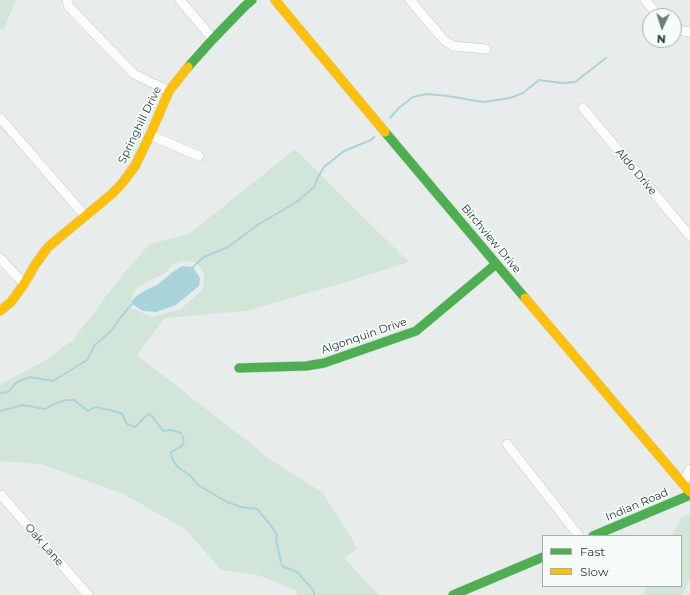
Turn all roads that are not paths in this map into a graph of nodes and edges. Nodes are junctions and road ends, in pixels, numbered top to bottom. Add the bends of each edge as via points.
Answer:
1 (67, 0) edge
2 (180, 0) edge
3 (252, 0) edge
4 (275, 0) edge
5 (410, 0) edge
6 (645, 0) edge
7 (652, 8) edge
8 (213, 39) junction
9 (486, 49) dead end
10 (169, 91) junction
11 (583, 108) dead end
12 (0, 118) edge
13 (150, 135) junction
14 (199, 156) dead end
15 (85, 216) junction
16 (690, 236) edge
17 (0, 258) edge
18 (496, 264) junction
19 (24, 284) junction
20 (0, 311) edge
21 (239, 368) dead end
22 (507, 444) dead end
23 (690, 469) edge
24 (683, 483) junction
25 (690, 492) edge
26 (1, 495) edge
27 (690, 495) edge
28 (578, 535) edge
29 (595, 535) edge
30 (542, 557) edge
31 (88, 595) edge
32 (454, 595) edge

1 - 10 street via 69,7 134,74
2 - 8 street
3 - 8 street, Springhill Drive
4 - 18 street, Birchview Drive
5 - 9 street via 444,40 453,46
6 - 7 street
8 - 10 street, Springhill Drive
10 - 13 street, Springhill Drive
11 - 16 street, Aldo Drive
12 - 15 street
13 - 14 street
13 - 15 street, Springhill Drive via 136,166 113,193
15 - 19 street, Springhill Drive via 48,247
17 - 19 street
18 - 21 street, Algonquin Drive via 416,331 324,363
18 - 24 street, Birchview Drive
19 - 20 street, Springhill Drive via 11,302
22 - 28 street
23 - 24 street
24 - 25 street, Birchview Drive
26 - 31 street, Oak Lane
27 - 29 street, Indian Road
30 - 32 street

